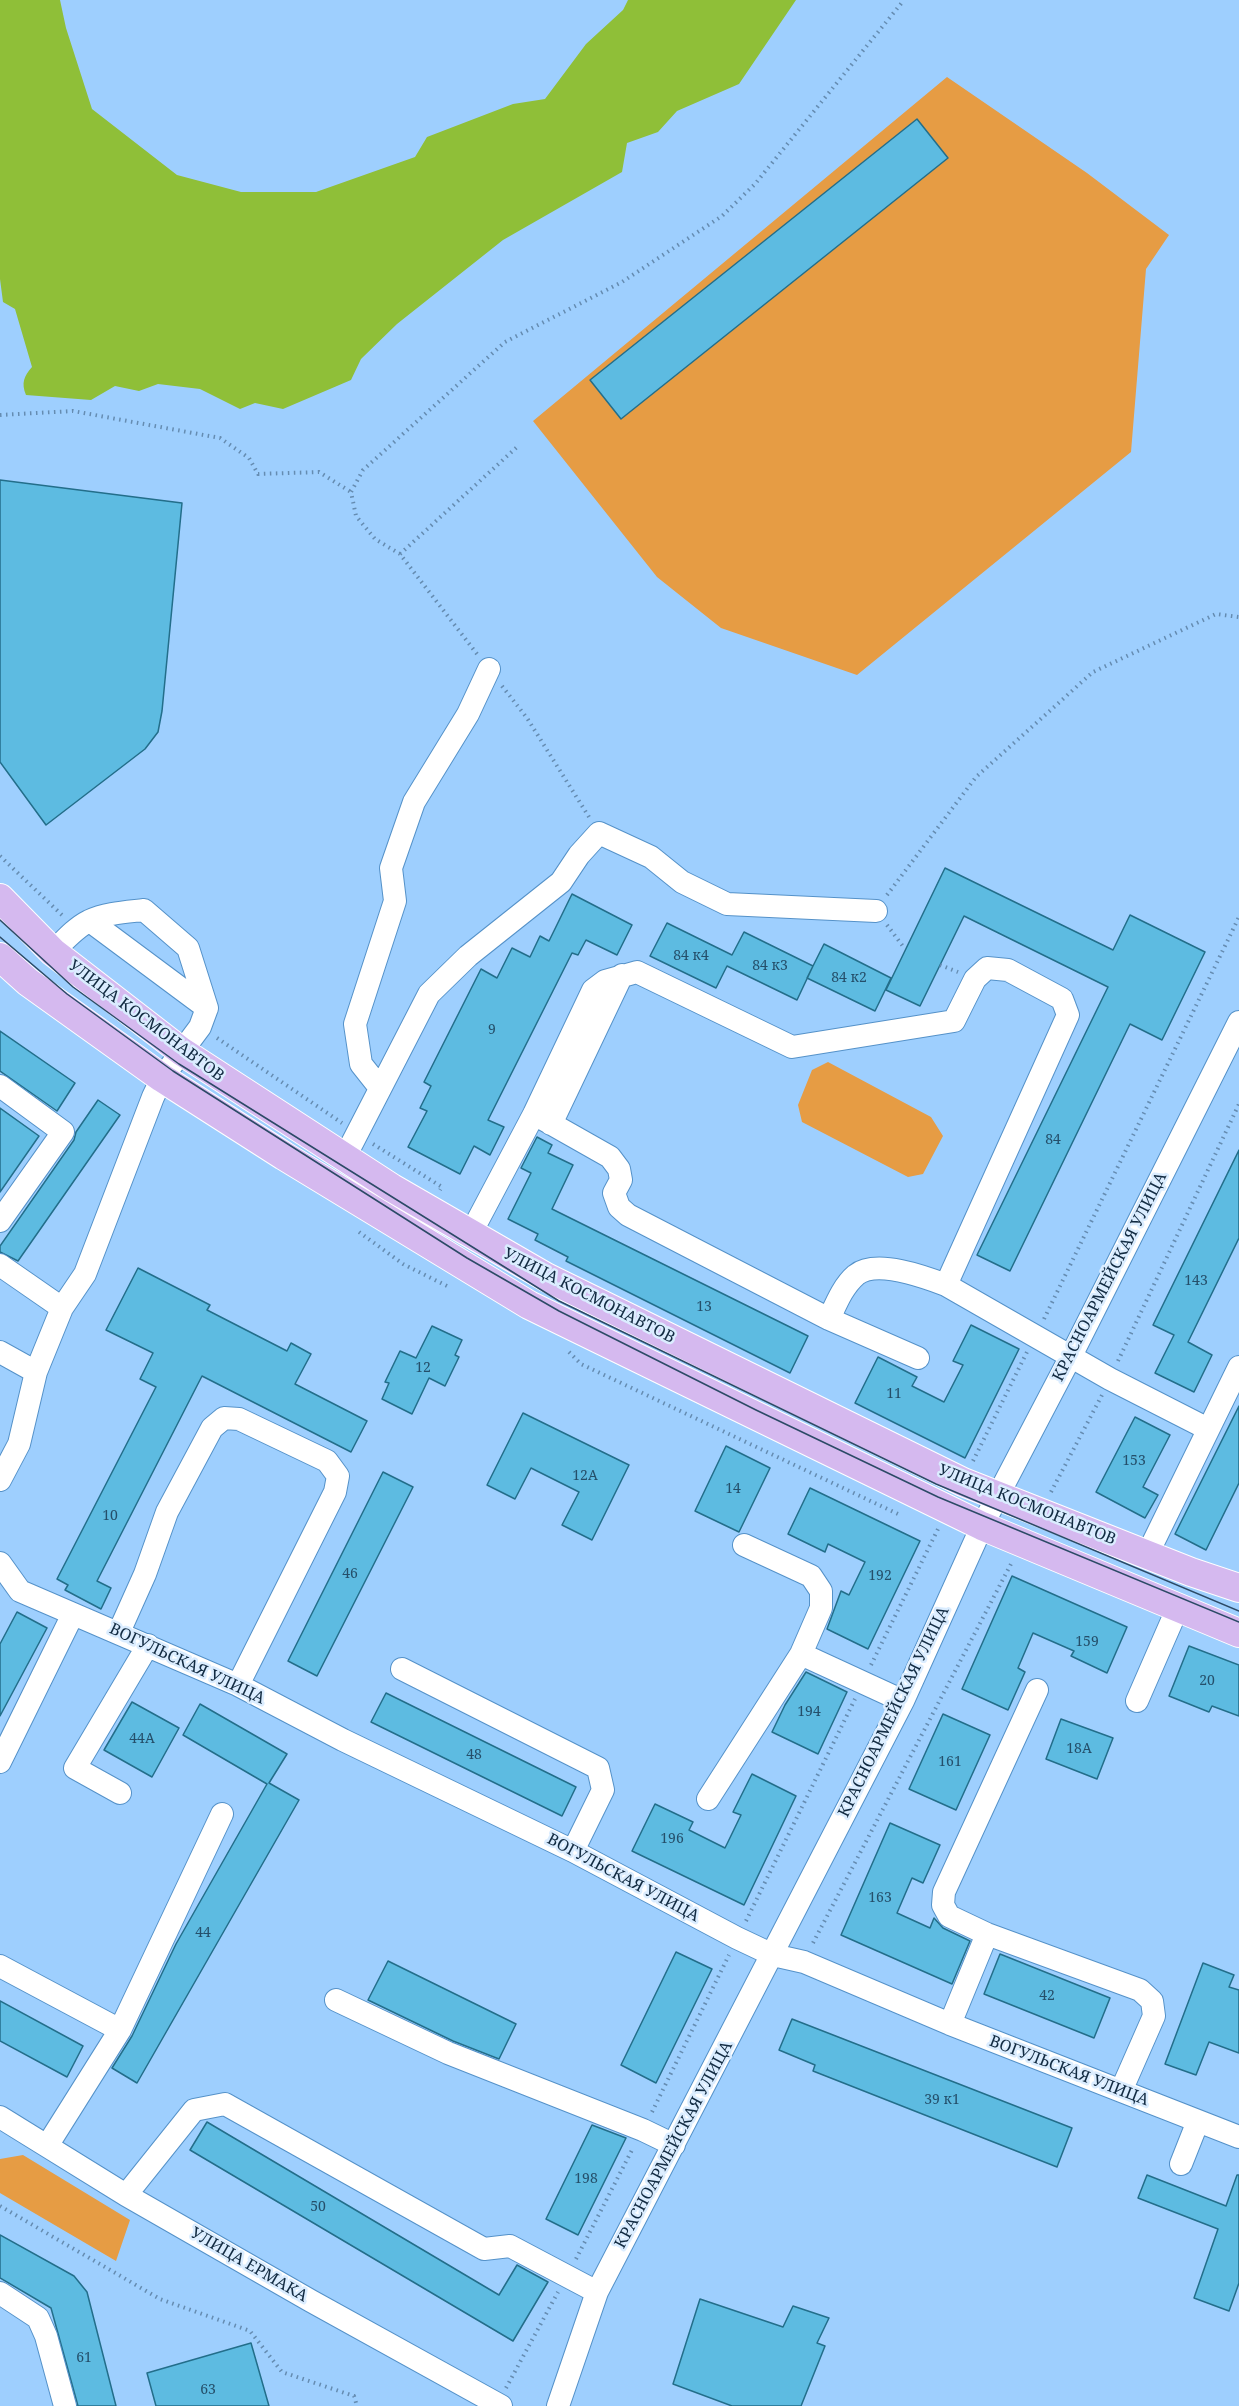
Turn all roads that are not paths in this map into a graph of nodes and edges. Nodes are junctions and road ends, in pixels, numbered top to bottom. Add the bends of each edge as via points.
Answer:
1 (489, 669) road end
2 (0, 897) edge
3 (876, 911) road end
4 (90, 921) junction
5 (53, 952) junction
6 (0, 957) edge
7 (207, 1008) junction
8 (1239, 1022) edge
9 (181, 1051) junction
10 (162, 1078) junction
11 (0, 1086) edge
12 (380, 1089) junction
13 (543, 1119) junction
14 (345, 1157) junction
15 (2, 1216) edge
16 (470, 1235) junction
17 (0, 1265) edge
18 (946, 1285) junction
19 (62, 1308) junction
20 (829, 1319) junction
21 (0, 1353) edge
22 (1071, 1356) junction
23 (918, 1358) dead end
24 (1239, 1367) edge
25 (36, 1372) junction
26 (1208, 1429) junction
27 (0, 1480) edge
28 (998, 1496) junction
29 (982, 1526) junction
30 (744, 1545) dead end
31 (1148, 1553) junction
32 (0, 1563) edge
33 (1237, 1582) edge
34 (1178, 1607) junction
35 (74, 1614) junction
36 (118, 1632) junction
37 (1239, 1634) edge
38 (148, 1645) junction
39 (801, 1654) junction
40 (402, 1669) dead end
41 (238, 1684) junction
42 (1037, 1690) dead end
43 (903, 1701) junction
44 (1137, 1701) dead end
45 (0, 1762) edge
46 (120, 1793) dead end
47 (708, 1799) dead end
48 (222, 1814) dead end
49 (573, 1851) junction
50 (987, 1934) junction
51 (773, 1955) junction
52 (0, 1966) edge
53 (336, 2000) dead end
54 (950, 2024) junction
55 (120, 2030) junction
56 (1121, 2091) junction
57 (0, 2117) edge
58 (1198, 2121) junction
59 (1239, 2137) edge
60 (674, 2145) junction
61 (48, 2146) junction
62 (1181, 2164) dead end
63 (126, 2195) junction
64 (597, 2292) junction
65 (0, 2293) edge
66 (65, 2406) edge
67 (501, 2406) edge
68 (558, 2406) edge

1 - 12 street via 468,714 414,802 391,868 395,901 355,1024 361,1064
2 - 5 main road, УЛИЦА КОСМОНАВТОВ
3 - 12 street via 727,904 682,882 651,857 599,833 561,882 468,956 429,994
4 - 5 street
4 - 7 street
4 - 7 street via 144,910 188,948
5 - 9 main road, УЛИЦА КОСМОНАВТОВ
6 - 10 main road, УЛИЦА КОСМОНАВТОВ via 28,982
7 - 9 street via 200,1027
8 - 22 street, КРАСНОАРМЕЙСКАЯ УЛИЦА
9 - 10 street
9 - 14 main road, УЛИЦА КОСМОНАВТОВ
10 - 19 street via 85,1274
10 - 29 main road, УЛИЦА КОСМОНАВТОВ via 529,1305
11 - 15 street via 63,1132
12 - 14 street
13 - 16 street
13 - 18 street via 593,990 621,975 638,972 792,1047 954,1021 975,979 987,968 1008,970 1062,999 1068,1015
13 - 20 street via 610,1157 621,1180 614,1193 619,1207 628,1215
14 - 16 main road, УЛИЦА КОСМОНАВТОВ
16 - 28 main road, УЛИЦА КОСМОНАВТОВ via 546,1277
17 - 19 street
18 - 20 street via 895,1270 857,1274
18 - 22 street
19 - 25 street
20 - 23 street
21 - 25 street
22 - 26 street
22 - 28 street, КРАСНОАРМЕЙСКАЯ УЛИЦА
24 - 26 street
25 - 27 street via 19,1444
26 - 31 street
28 - 29 street, КРАСНОАРМЕЙСКАЯ УЛИЦА
28 - 31 main road, УЛИЦА КОСМОНАВТОВ
29 - 34 main road, УЛИЦА КОСМОНАВТОВ
29 - 43 street, КРАСНОАРМЕЙСКАЯ УЛИЦА
30 - 39 street via 811,1576 821,1591 821,1608
31 - 33 main road, УЛИЦА КОСМОНАВТОВ via 1191,1572
32 - 35 street, ВОГУЛЬСКАЯ УЛИЦА via 20,1591
34 - 37 main road, УЛИЦА КОСМОНАВТОВ
34 - 44 street
35 - 36 street, ВОГУЛЬСКАЯ УЛИЦА
35 - 45 street
36 - 38 street, ВОГУЛЬСКАЯ УЛИЦА
36 - 41 street via 145,1574 167,1512 212,1428 224,1418 239,1419 327,1461 338,1476 334,1492
38 - 41 street, ВОГУЛЬСКАЯ УЛИЦА
38 - 46 street via 75,1768
39 - 43 street
39 - 47 street
40 - 49 street via 598,1768 603,1790
41 - 49 street, ВОГУЛЬСКАЯ УЛИЦА via 343,1740
42 - 50 street via 944,1892 943,1905 949,1916
43 - 51 street, КРАСНОАРМЕЙСКАЯ УЛИЦА
48 - 55 street
49 - 51 street, ВОГУЛЬСКАЯ УЛИЦА
50 - 54 street
50 - 56 street via 1140,1990 1152,2001 1154,2016
51 - 54 street, ВОГУЛЬСКАЯ УЛИЦА via 804,1962
51 - 60 street, КРАСНОАРМЕЙСКАЯ УЛИЦА
52 - 55 street
53 - 60 street via 448,2053
54 - 56 street, ВОГУЛЬСКАЯ УЛИЦА
55 - 61 street
56 - 58 street, ВОГУЛЬСКАЯ УЛИЦА
57 - 61 street, УЛИЦА ЕРМАКА
58 - 59 street, ВОГУЛЬСКАЯ УЛИЦА
58 - 62 street
60 - 64 street, КРАСНОАРМЕЙСКАЯ УЛИЦА
61 - 63 street, УЛИЦА ЕРМАКА
63 - 64 street via 194,2110 225,2104 484,2249 510,2246
63 - 67 street, УЛИЦА ЕРМАКА
64 - 68 street, КРАСНОАРМЕЙСКАЯ УЛИЦА
65 - 66 street via 38,2318

